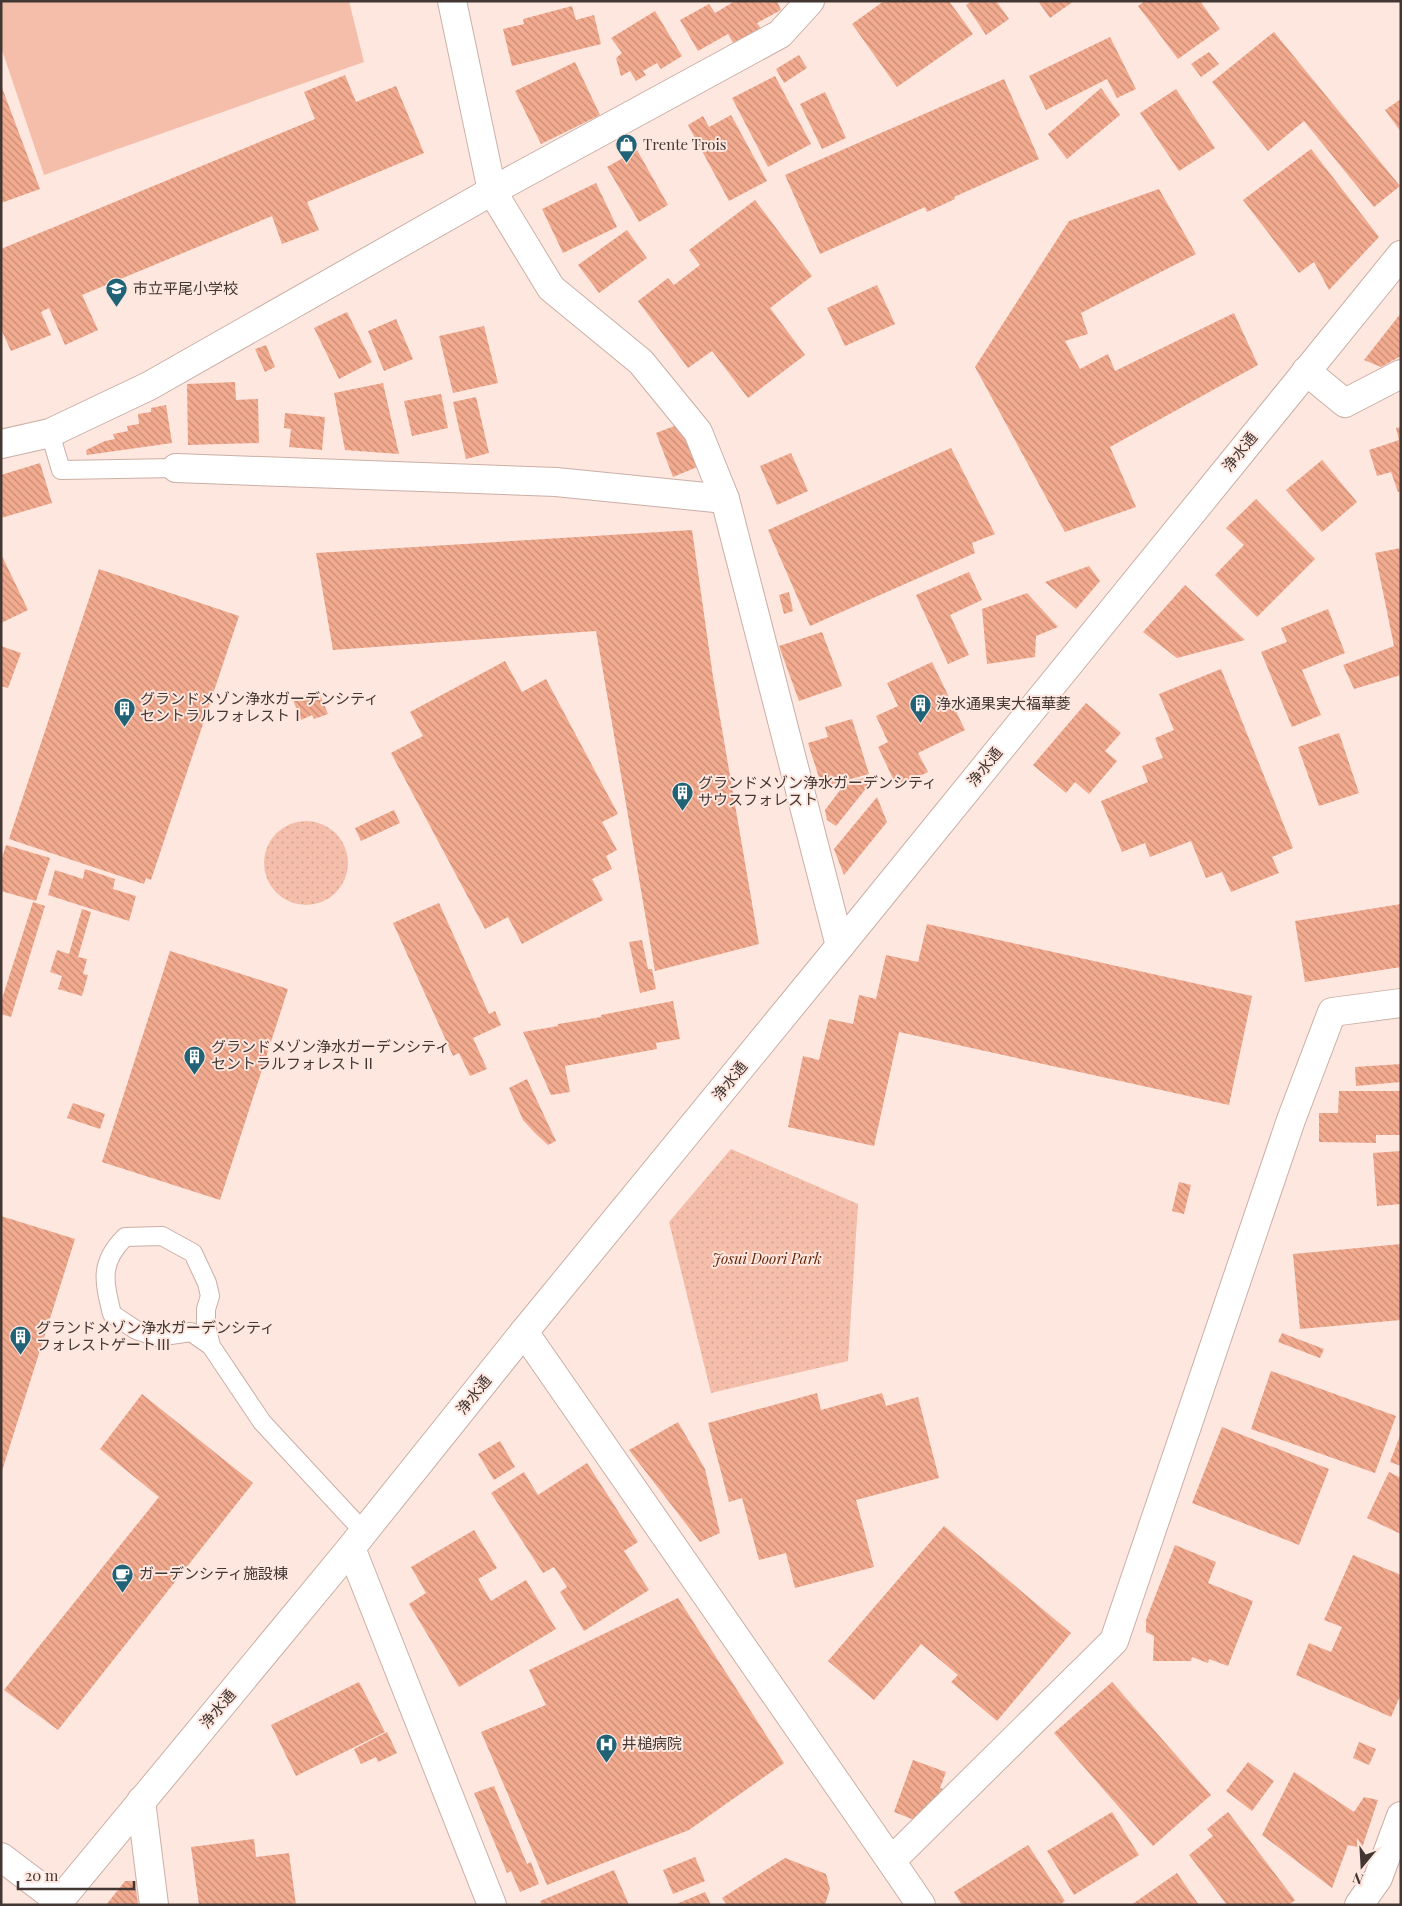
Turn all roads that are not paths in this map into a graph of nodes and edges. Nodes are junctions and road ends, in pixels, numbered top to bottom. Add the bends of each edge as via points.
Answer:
1 (452, 1) edge
2 (810, 1) edge
3 (492, 191) junction
4 (1401, 255) edge
5 (1306, 371) junction
6 (1401, 374) edge
7 (50, 433) junction
8 (1, 444) edge
9 (176, 468) joint
10 (725, 499) junction
11 (840, 946) junction
12 (1401, 1003) edge
13 (524, 1332) junction
14 (211, 1346) junction
15 (357, 1540) junction
16 (141, 1801) junction
17 (1401, 1816) edge
18 (1, 1857) edge
19 (891, 1861) junction
20 (58, 1903) edge
21 (154, 1905) edge
22 (492, 1905) edge
23 (921, 1905) edge
24 (1360, 1905) edge

1 - 3 street
2 - 3 street via 780,34
3 - 7 street via 149,386
3 - 10 street via 551,288 641,362 698,432
4 - 5 street, 浄水通
5 - 6 street via 1345,403
5 - 11 street, 浄水通
7 - 8 street
7 - 9 lane via 61,470
9 - 10 street via 556,482
10 - 11 street
11 - 13 street, 浄水通
12 - 19 street via 1332,1012 1291,1120 1114,1641
13 - 15 street, 浄水通
13 - 19 street
14 - 14 lane via 191,1332 157,1337 136,1330 112,1314 105,1279 106,1267 112,1249 124,1236 162,1236 193,1253 210,1296 206,1325
14 - 15 lane via 262,1422
15 - 16 street, 浄水通
15 - 22 street
16 - 20 street, 浄水通
16 - 21 street
17 - 24 street via 1378,1878
18 - 20 street
19 - 23 street

